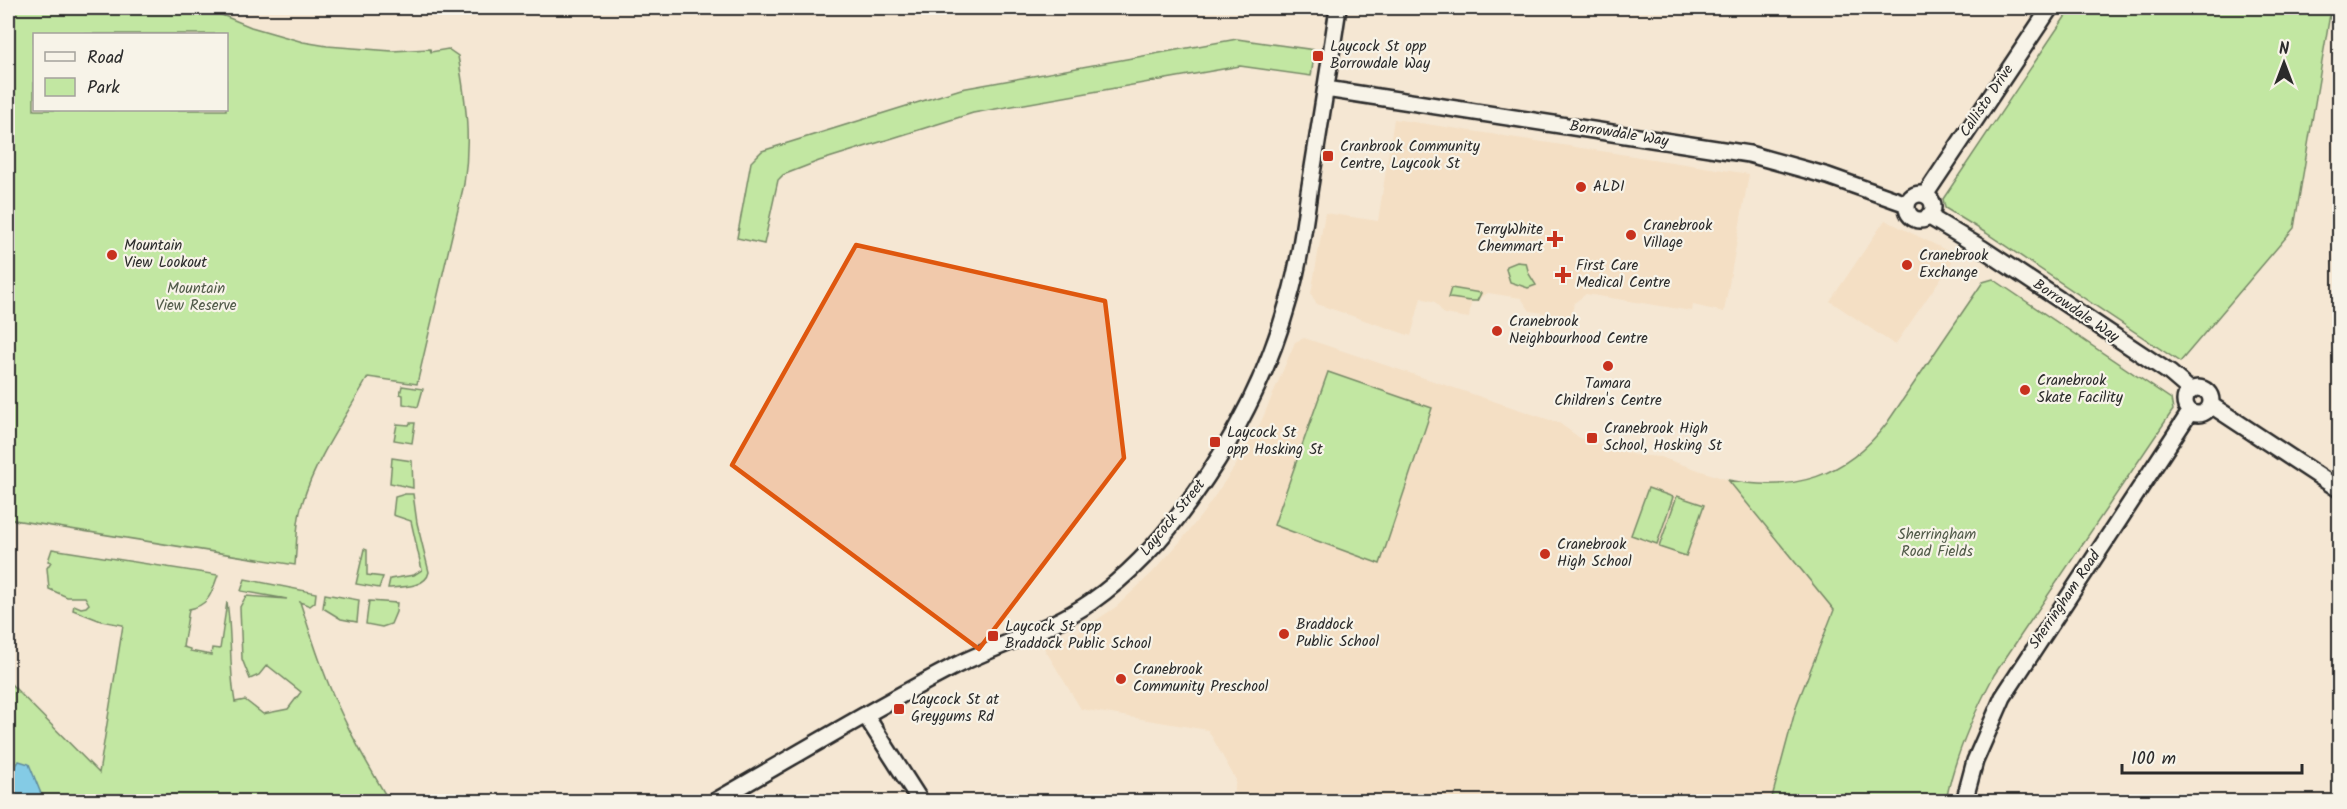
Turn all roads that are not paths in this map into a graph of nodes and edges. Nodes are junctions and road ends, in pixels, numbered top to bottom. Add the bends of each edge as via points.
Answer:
1 (1338, 8) edge
2 (2050, 8) edge
3 (1326, 89) junction
4 (1925, 195) junction
5 (1907, 204) junction
6 (1928, 216) junction
7 (2191, 391) junction
8 (2211, 405) junction
9 (2190, 412) junction
10 (2340, 490) edge
11 (866, 716) junction
12 (714, 801) edge
13 (921, 801) edge
14 (1964, 801) edge

1 - 3 street, Laycock Street
2 - 4 street, Callisto Drive
3 - 5 street, Borrowdale Way via 1740,153 1798,166
3 - 11 street, Laycock Street via 1299,259 1277,339 1220,459 1186,506 1136,563 1085,606 1049,626 952,667
4 - 5 street via 1914,195
4 - 6 street via 1932,205
5 - 6 street, Borrowdale Way via 1913,218
6 - 7 street, Borrowdale Way via 2170,373
7 - 8 street, Borrowdale Way via 2206,391
7 - 9 street via 2185,401
8 - 9 street via 2202,413
8 - 10 street, Borrowdale Way
9 - 14 street, Sherringham Road via 2003,697 1975,761
11 - 12 street, Laycock Street
11 - 13 street

